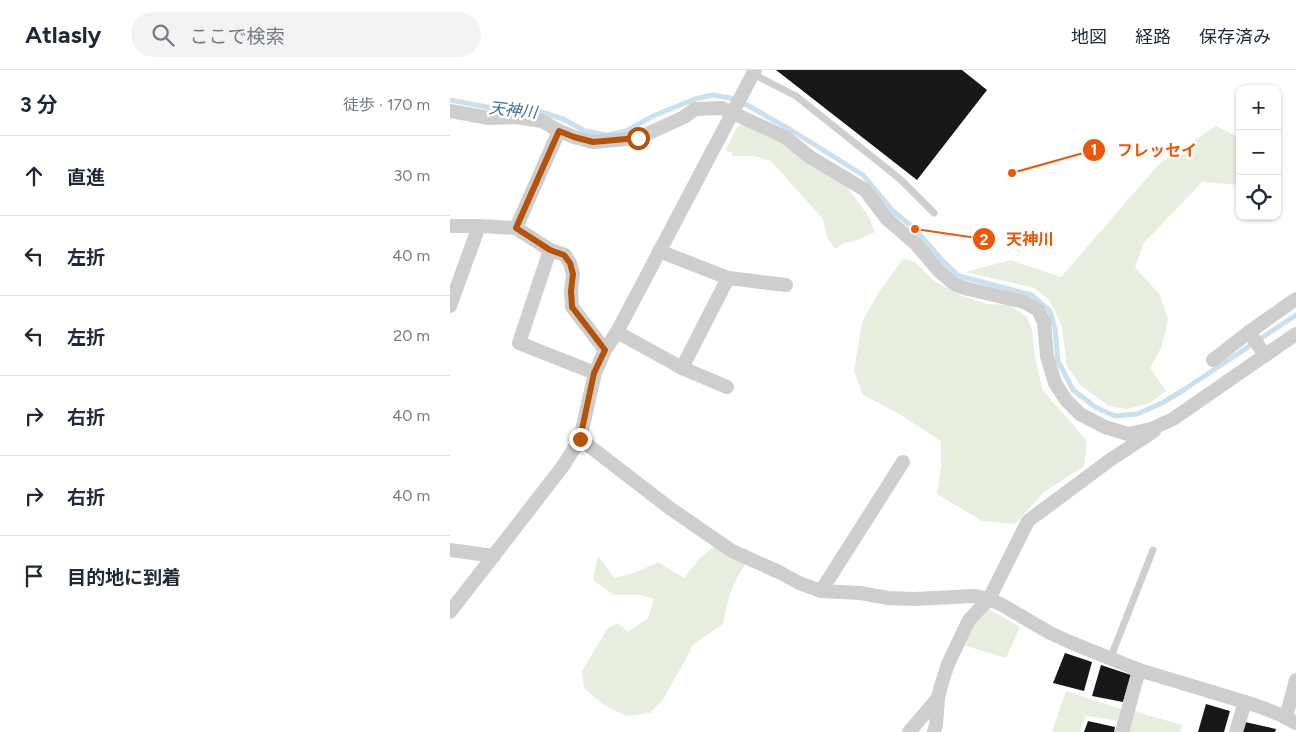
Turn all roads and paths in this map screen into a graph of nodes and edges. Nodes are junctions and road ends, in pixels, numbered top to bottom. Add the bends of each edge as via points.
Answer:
1 (754, 72) edge
2 (450, 111) edge
3 (733, 111) junction
4 (559, 131) junction
5 (934, 212) dead end
6 (450, 226) edge
7 (479, 226) junction
8 (516, 228) junction
9 (550, 250) junction
10 (659, 251) junction
11 (728, 278) junction
12 (786, 285) dead end
13 (1296, 299) edge
14 (450, 306) edge
15 (617, 332) junction
16 (1250, 334) junction
17 (1296, 334) edge
18 (605, 350) junction
19 (1263, 352) junction
20 (1213, 360) dead end
21 (682, 368) junction
22 (594, 373) junction
23 (727, 387) dead end
24 (1173, 419) junction
25 (580, 439) junction
26 (903, 462) dead end
27 (450, 550) edge
28 (1153, 550) dead end
29 (494, 556) junction
30 (821, 591) junction
31 (989, 599) junction
32 (450, 612) edge
33 (1110, 658) junction
34 (1140, 670) junction
35 (1296, 680) edge
36 (938, 698) junction
37 (1245, 702) junction
38 (1293, 724) edge
39 (909, 732) edge
40 (934, 732) edge
41 (1122, 732) edge
42 (1236, 732) edge

1 - 3 street
1 - 5 lane via 796,96 900,179
2 - 4 street via 489,118 516,117 542,121
3 - 4 street via 695,109 638,138 618,141 593,142
3 - 10 street
3 - 24 street via 785,137 864,190 887,219 954,284 1024,302 1038,310 1044,322 1047,356 1055,383 1080,414 1128,434 1151,429
4 - 8 street
6 - 7 street
7 - 8 street
7 - 14 street
8 - 9 street
9 - 18 street via 564,255 570,263 572,307
9 - 22 street via 519,343
10 - 11 street
10 - 15 street
11 - 12 street
11 - 21 street
13 - 16 street
15 - 18 street
15 - 21 street
16 - 19 street
16 - 20 street
17 - 19 street
18 - 22 street
19 - 24 street
21 - 23 street
22 - 25 street
24 - 31 street via 1028,520
25 - 29 street
25 - 30 street via 732,551 799,584
26 - 30 street
27 - 29 street
28 - 33 lane
29 - 32 street
30 - 31 street via 888,598 973,596
31 - 33 street via 1050,632
31 - 36 street via 969,620 948,664
33 - 34 street
34 - 37 street
34 - 41 street
35 - 38 street
36 - 39 street
36 - 40 street
37 - 38 street
37 - 42 street

